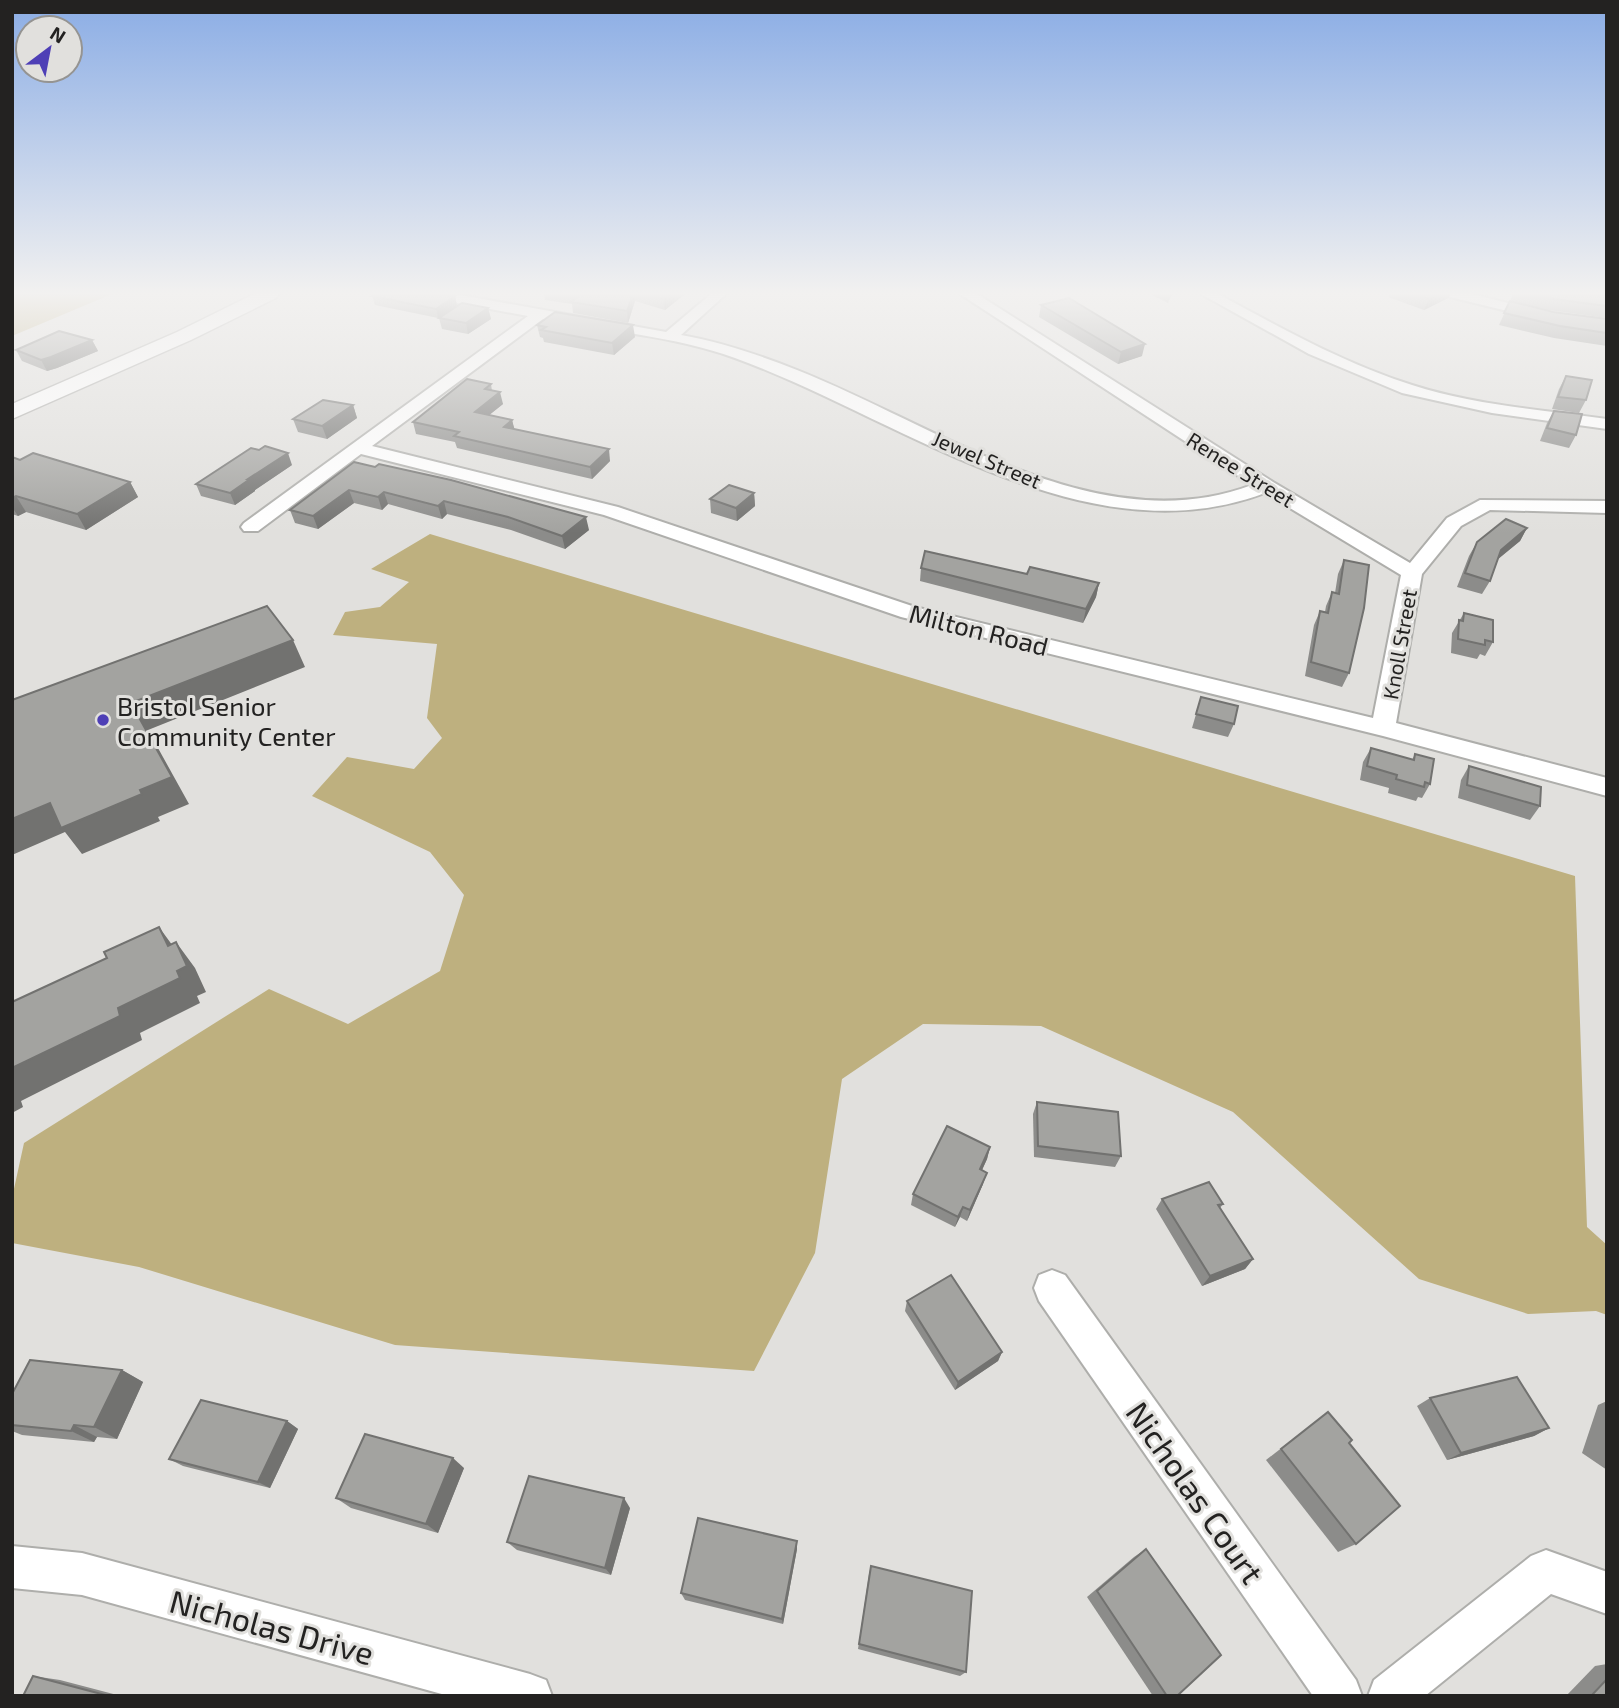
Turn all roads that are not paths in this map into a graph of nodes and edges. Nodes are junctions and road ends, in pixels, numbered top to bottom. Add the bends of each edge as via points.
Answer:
1 (99, 374) edge
2 (459, 374) edge
3 (790, 374) edge
4 (1092, 374) edge
5 (1365, 374) edge
6 (12, 412) edge
7 (1607, 425) edge
8 (358, 448) junction
9 (1266, 485) junction
10 (1607, 508) edge
11 (251, 527) dead end
12 (1412, 573) junction
13 (1383, 728) junction
14 (1607, 787) edge
15 (1052, 1288) dead end
16 (12, 1567) edge
17 (1607, 1593) edge
18 (530, 1696) edge
19 (1340, 1696) edge
20 (1390, 1696) edge

1 - 6 main road
2 - 8 street
3 - 9 street, Jewel Street via 985,461 1083,494 1175,507 1220,502
4 - 9 street, Renee Street
5 - 7 street via 1474,404
8 - 11 street
8 - 13 street, Milton Road via 611,511 908,612
9 - 12 street, Renee Street
10 - 12 street, Knoll Street via 1487,504 1454,522
12 - 13 street, Knoll Street
13 - 14 street, Milton Road
15 - 19 street, Nicholas Court
16 - 18 street, Nicholas Drive via 82,1574
17 - 20 street via 1546,1571

